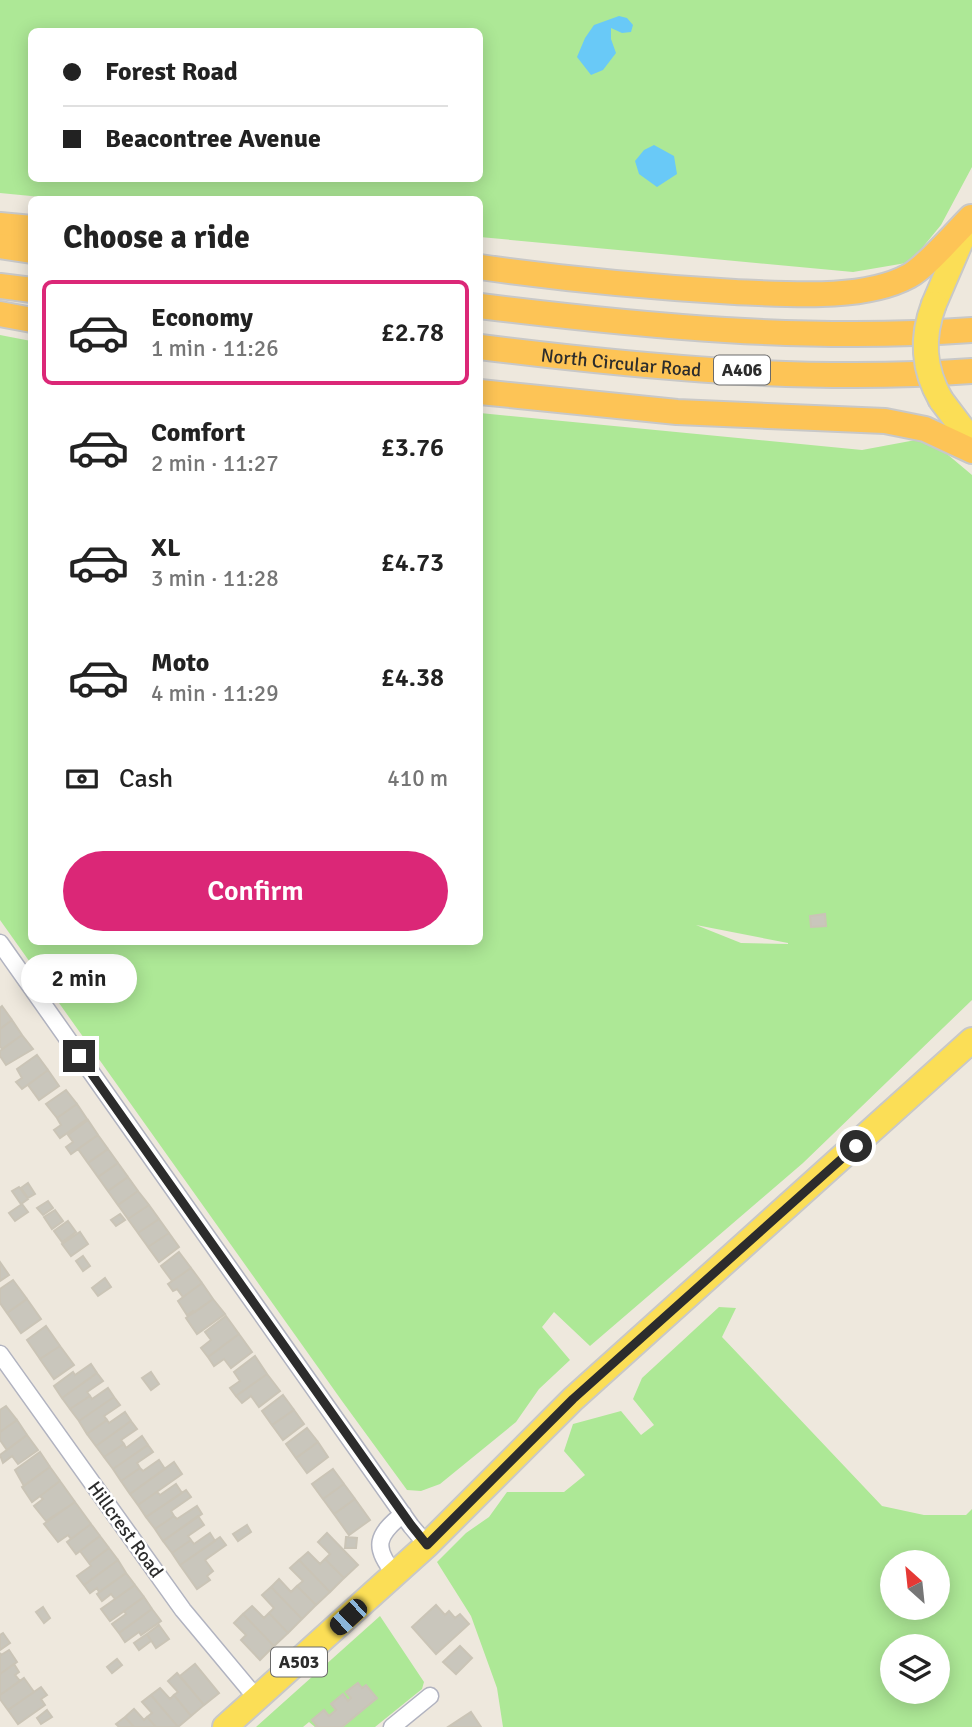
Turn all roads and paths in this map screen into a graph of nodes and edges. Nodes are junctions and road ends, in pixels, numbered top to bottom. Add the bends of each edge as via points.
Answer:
1 (971, 216) edge
2 (0, 225) edge
3 (28, 228) edge
4 (0, 246) edge
5 (28, 250) edge
6 (483, 267) edge
7 (0, 286) edge
8 (28, 290) edge
9 (483, 306) edge
10 (0, 314) edge
11 (28, 319) edge
12 (972, 330) edge
13 (483, 346) edge
14 (972, 371) edge
15 (483, 392) edge
16 (972, 441) edge
17 (972, 451) edge
18 (0, 943) edge
19 (972, 1040) edge
20 (0, 1354) edge
21 (403, 1514) junction
22 (427, 1545) junction
23 (395, 1574) junction
24 (430, 1696) dead end
25 (258, 1700) junction
26 (225, 1727) edge
27 (392, 1727) edge

1 - 6 highway via 912,274 853,292 664,288
1 - 16 main road, bridge via 934,304 926,328 925,353 941,400
2 - 3 highway
4 - 5 highway
7 - 8 highway
9 - 12 highway, North Circular Road / A406 via 714,329 830,334
10 - 11 highway
13 - 14 highway, North Circular Road / A406 via 712,369 887,374
15 - 17 highway via 677,412 885,421 925,429
18 - 21 street
19 - 22 main road, A503 via 573,1399
20 - 25 street, Hillcrest Road via 183,1610
21 - 22 street
21 - 23 street via 380,1541 381,1556
22 - 23 main road, A503
23 - 25 main road, A503
24 - 27 street
25 - 26 main road, A503

